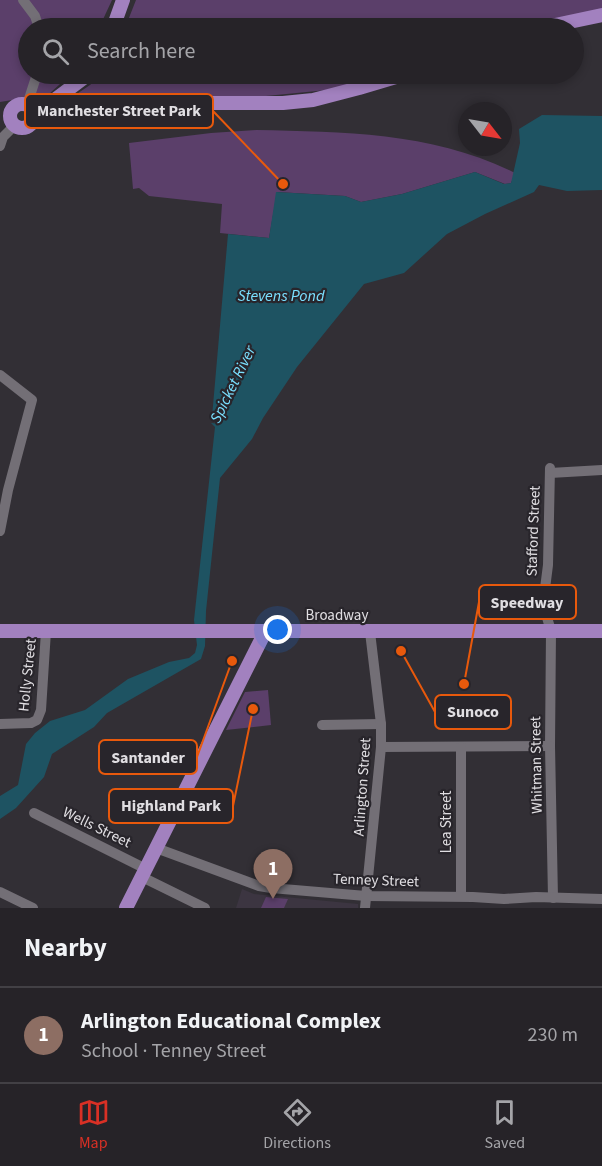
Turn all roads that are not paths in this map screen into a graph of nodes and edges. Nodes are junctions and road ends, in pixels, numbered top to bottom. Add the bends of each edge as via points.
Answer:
1 (23, 0) edge
2 (123, 0) edge
3 (602, 15) edge
4 (36, 18) edge
5 (117, 18) edge
6 (584, 19) edge
7 (35, 84) edge
8 (76, 84) edge
9 (372, 84) edge
10 (31, 112) junction
11 (8, 119) edge
12 (0, 146) edge
13 (0, 375) edge
14 (602, 470) edge
15 (4, 490) edge
16 (0, 531) edge
17 (0, 631) edge
18 (46, 631) junction
19 (551, 631) junction
20 (602, 631) edge
21 (265, 632) junction
22 (370, 632) junction
23 (0, 724) edge
24 (381, 724) junction
25 (322, 725) dead end
26 (550, 746) junction
27 (381, 747) junction
28 (461, 747) junction
29 (34, 813) dead end
30 (156, 848) junction
31 (144, 873) junction
32 (0, 892) edge
33 (366, 896) junction
34 (461, 896) junction
35 (553, 898) junction
36 (602, 898) edge
37 (504, 899) junction
38 (33, 908) edge
39 (126, 908) edge
40 (205, 908) edge
41 (365, 908) edge
42 (519, 908) edge

1 - 4 street
2 - 5 main road
3 - 6 main road
7 - 10 street
8 - 10 main road
9 - 10 main road via 291,102 183,103
10 - 11 main road via 16,105
10 - 11 main road via 26,128
11 - 12 street
13 - 15 street via 32,400
14 - 19 street, Stafford Street via 550,470 543,604
15 - 16 street
17 - 18 main road, Broadway
18 - 21 main road, Broadway
18 - 23 street, Holly Street via 41,711 37,720
19 - 20 main road, Broadway
19 - 22 main road, Broadway
19 - 26 street, Whitman Street
21 - 22 main road, Broadway
21 - 30 main road
22 - 24 street, Arlington Street
24 - 25 street
24 - 27 street, Arlington Street
26 - 28 street
26 - 35 street, Whitman Street
27 - 28 street
27 - 33 street, Arlington Street
28 - 34 street, Lea Street
29 - 31 street, Wells Street
30 - 31 main road
30 - 33 street, Tenney Street via 259,886
31 - 39 main road
31 - 40 street, Wells Street
32 - 38 street
33 - 34 street, Tenney Street
33 - 41 street, Arlington Street
34 - 37 street, Tenney Street
35 - 36 street, Tenney Street
35 - 37 street, Tenney Street
37 - 42 street

